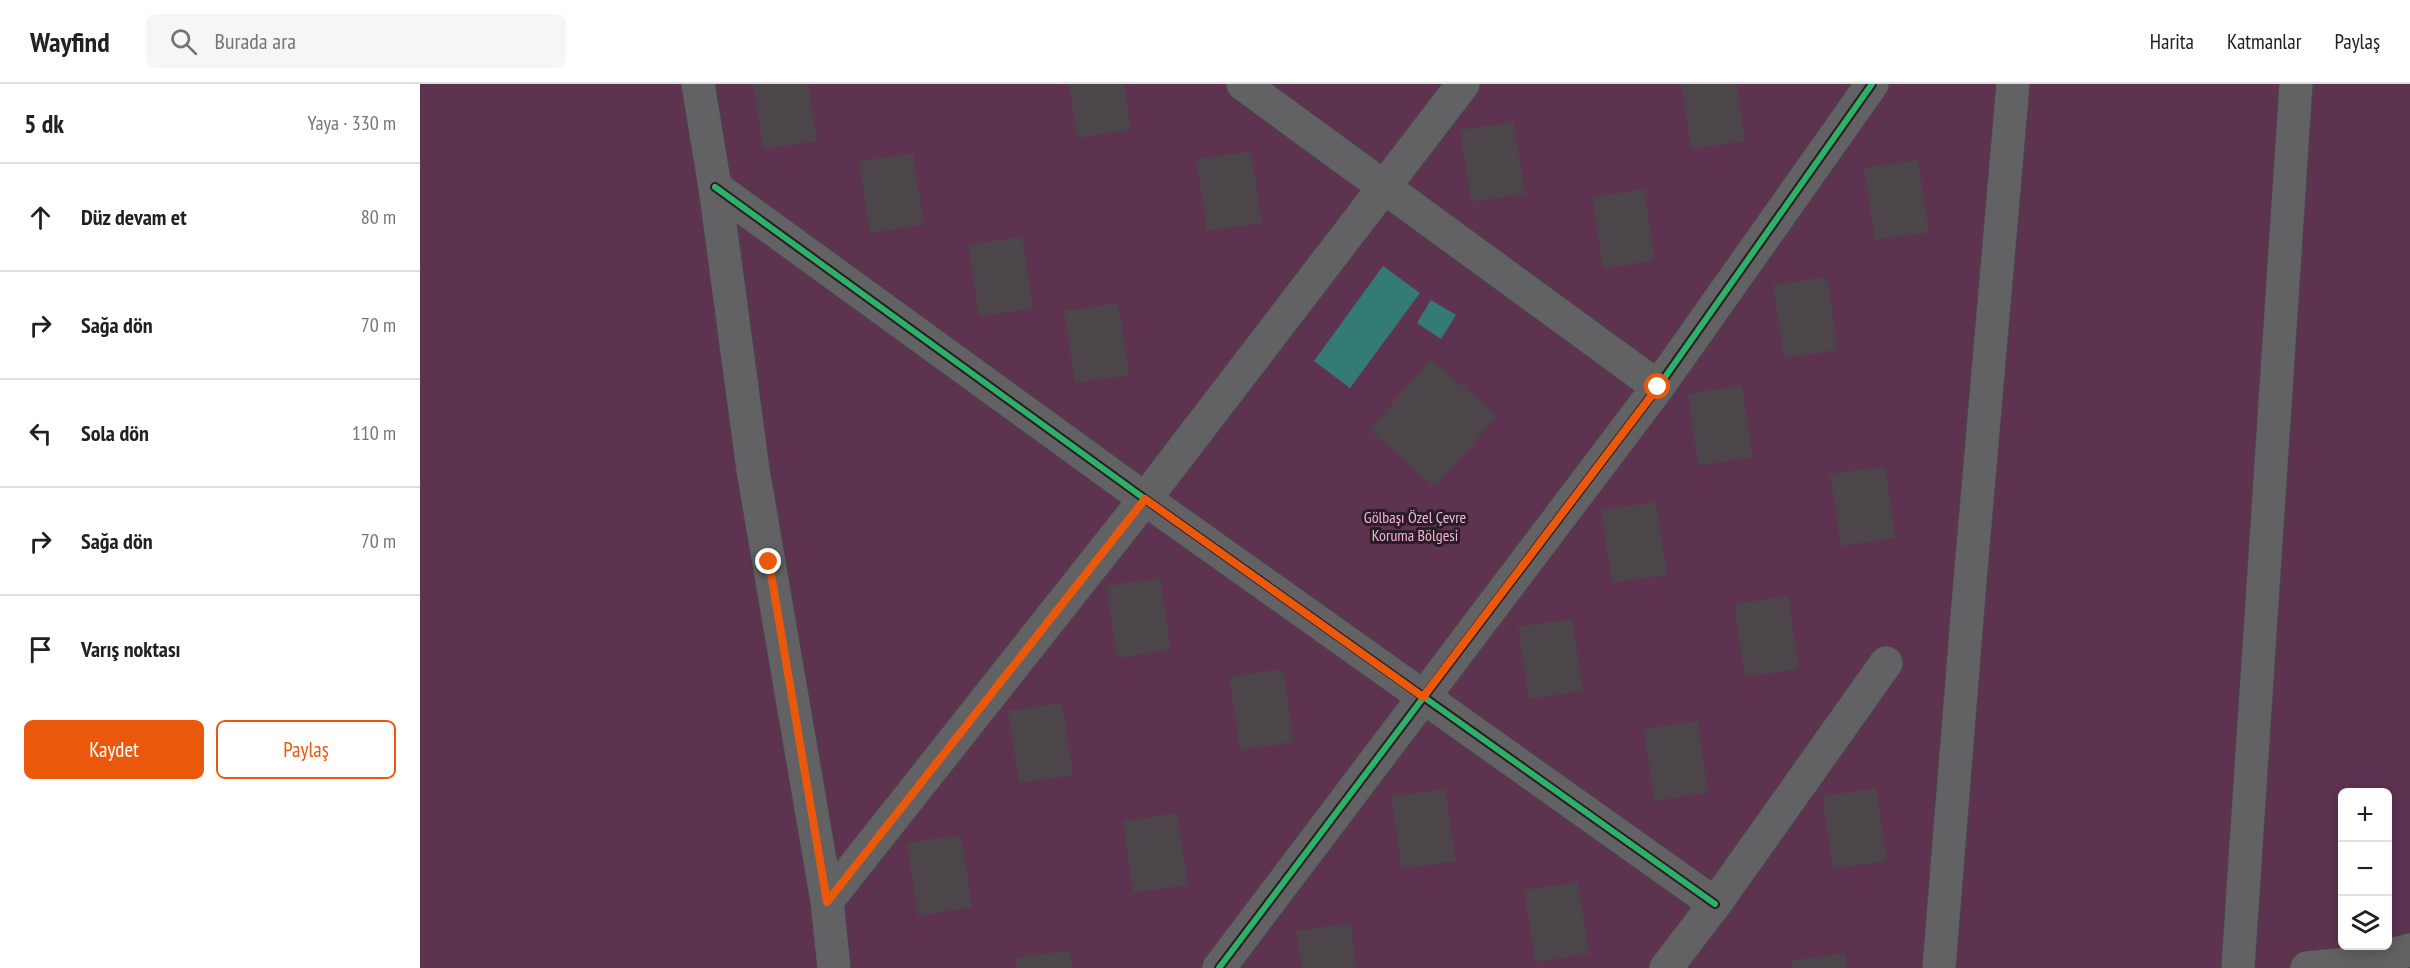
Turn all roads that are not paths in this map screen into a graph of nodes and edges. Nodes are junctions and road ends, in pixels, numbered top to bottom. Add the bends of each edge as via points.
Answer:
1 (698, 84) edge
2 (1243, 84) edge
3 (1463, 84) edge
4 (1872, 84) edge
5 (2013, 84) edge
6 (2296, 84) edge
7 (715, 187) junction
8 (1384, 187) junction
9 (1658, 387) junction
10 (1145, 499) junction
11 (1886, 663) dead end
12 (1423, 697) junction
13 (827, 902) junction
14 (1715, 904) junction
15 (2410, 950) edge
16 (834, 968) edge
17 (1219, 968) edge
18 (1665, 968) edge
19 (1939, 968) edge
20 (2238, 968) edge
21 (2307, 968) edge

1 - 7 street
2 - 8 street
3 - 8 street
4 - 9 street
5 - 19 street
6 - 20 street
7 - 10 street
7 - 13 street via 753,470
8 - 9 street
8 - 10 street
9 - 12 street
10 - 12 street
10 - 13 street
11 - 14 street
12 - 14 street
12 - 17 street
13 - 16 street
14 - 18 street
15 - 21 street via 2359,963

